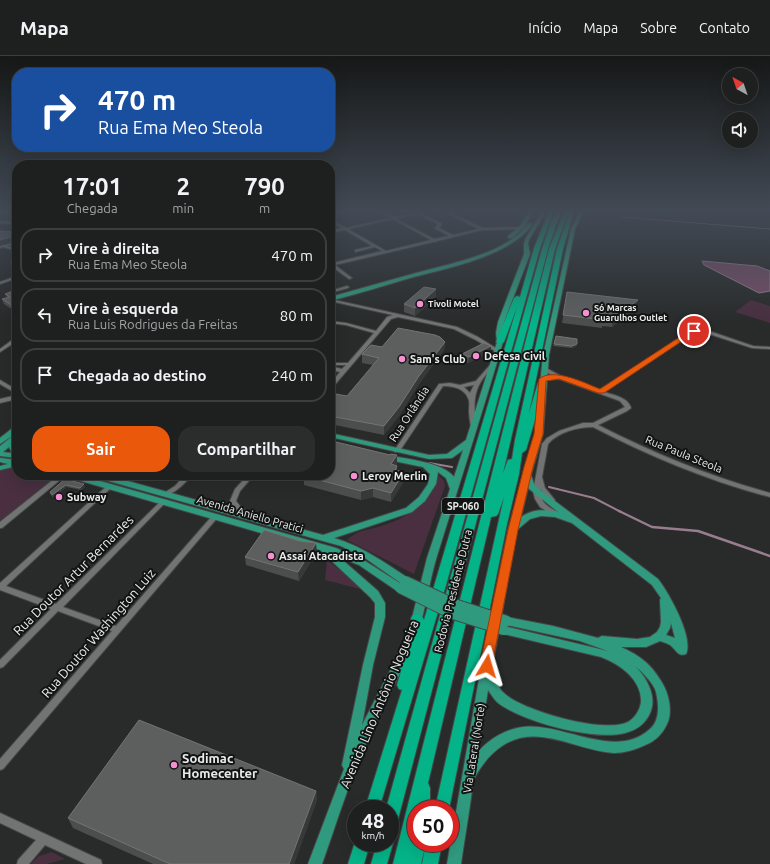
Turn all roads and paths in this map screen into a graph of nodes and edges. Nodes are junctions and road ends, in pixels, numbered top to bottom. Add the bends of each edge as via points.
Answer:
1 (369, 248) edge
2 (379, 248) edge
3 (405, 248) edge
4 (486, 248) edge
5 (498, 248) edge
6 (526, 248) edge
7 (538, 248) edge
8 (544, 248) edge
9 (552, 248) edge
10 (561, 248) edge
11 (569, 248) edge
12 (356, 251) dead end
13 (386, 252) junction
14 (335, 264) edge
15 (335, 268) edge
16 (350, 278) dead end
17 (12, 279) edge
18 (0, 283) edge
19 (347, 287) dead end
20 (525, 290) junction
21 (335, 291) edge
22 (335, 292) edge
23 (340, 296) junction
24 (335, 298) edge
25 (335, 300) edge
26 (347, 303) junction
27 (389, 315) junction
28 (335, 323) edge
29 (376, 332) junction
30 (500, 342) junction
31 (12, 343) edge
32 (770, 348) edge
33 (497, 350) junction
34 (0, 352) edge
35 (335, 364) edge
36 (349, 364) junction
37 (492, 366) junction
38 (335, 369) edge
39 (544, 369) junction
40 (343, 371) junction
41 (559, 377) junction
42 (335, 380) edge
43 (542, 381) junction
44 (0, 382) edge
45 (477, 382) junction
46 (460, 387) junction
47 (12, 389) edge
48 (601, 392) junction
49 (12, 398) edge
50 (471, 398) junction
51 (0, 401) edge
52 (594, 425) junction
53 (474, 428) junction
54 (12, 433) edge
55 (335, 437) edge
56 (519, 440) junction
57 (0, 442) edge
58 (12, 442) edge
59 (470, 442) junction
60 (335, 444) edge
61 (0, 450) edge
62 (358, 450) edge
63 (397, 451) junction
64 (376, 452) junction
65 (0, 454) edge
66 (12, 455) edge
67 (0, 460) edge
68 (12, 462) edge
69 (12, 464) edge
70 (427, 467) junction
71 (529, 467) junction
72 (0, 468) edge
73 (514, 474) junction
74 (539, 474) junction
75 (57, 480) edge
76 (184, 480) edge
77 (246, 480) edge
78 (116, 481) edge
79 (177, 487) junction
80 (454, 489) junction
81 (536, 490) junction
82 (770, 495) edge
83 (177, 497) junction
84 (164, 498) junction
85 (560, 512) junction
86 (215, 517) junction
87 (253, 519) junction
88 (0, 526) edge
89 (513, 530) junction
90 (323, 542) junction
91 (0, 587) edge
92 (468, 587) junction
93 (664, 596) junction
94 (56, 608) junction
95 (417, 618) junction
96 (505, 625) junction
97 (118, 630) junction
98 (659, 636) junction
99 (580, 637) junction
100 (489, 650) junction
101 (0, 665) edge
102 (398, 720) junction
103 (0, 766) edge
104 (348, 774) junction
105 (423, 775) junction
106 (469, 777) junction
107 (375, 800) edge
108 (396, 800) edge
109 (423, 800) edge
110 (444, 800) edge
111 (0, 818) edge
112 (43, 838) junction
113 (359, 852) edge
114 (382, 852) edge
115 (416, 852) edge
116 (432, 852) edge
117 (22, 864) edge
118 (97, 864) edge
119 (315, 864) edge
120 (356, 864) edge
121 (379, 864) edge
122 (401, 864) edge
123 (413, 864) edge
124 (430, 864) edge
125 (454, 864) edge

1 - 12 street
2 - 13 street
3 - 13 street
4 - 22 main road via 462,258
5 - 23 main road via 459,263
6 - 30 main road, Avenida Lino Antônio Nogueira via 527,254 501,322
7 - 20 highway, Rodovia Presidente Dutra / SP-060
8 - 108 highway, Rodovia Presidente Dutra / SP-060
9 - 92 highway, Rodovia Presidente Dutra / SP-060
10 - 56 highway, SP-060
11 - 39 main road, Via Lateral (Norte)
13 - 14 street
15 - 16 street
17 - 18 street
19 - 21 street
20 - 30 highway via 519,294
20 - 102 highway, Rodovia Presidente Dutra / SP-060 via 440,585
23 - 24 main road
23 - 26 main road
25 - 26 street
26 - 27 street
27 - 29 street
27 - 33 street via 399,315 466,332
28 - 29 street
29 - 36 street
30 - 33 main road, Avenida Lino Antônio Nogueira
31 - 34 street
32 - 48 street via 752,347 707,332 694,331
33 - 37 main road, Avenida Lino Antônio Nogueira
35 - 36 street
36 - 40 street
37 - 45 street, Avenida Lino Antônio Nogueira
37 - 53 main road, Avenida Lino Antônio Nogueira
38 - 40 street
39 - 41 street
39 - 43 main road, Via Lateral (Norte)
40 - 42 street
41 - 43 street
41 - 48 street
43 - 71 main road, Via Lateral (Norte) via 539,434
43 - 73 highway
44 - 47 street
45 - 46 street
45 - 50 street, Avenida Lino Antônio Nogueira
46 - 50 street via 468,392
46 - 63 street, Rua Orlândia via 445,384 439,386
48 - 52 street via 622,400 628,408
49 - 51 street
50 - 53 street, Avenida Lino Antônio Nogueira
52 - 74 street via 586,424 554,435 543,449
52 - 82 street, Rua Paula Steola via 700,472
53 - 59 main road, Avenida Lino Antônio Nogueira
54 - 57 main road
55 - 64 main road
56 - 73 highway, SP-060
56 - 92 highway, SP-060
58 - 61 main road
59 - 63 main road via 454,454 444,457 429,458
59 - 80 main road, Avenida Lino Antônio Nogueira
60 - 62 main road
63 - 64 main road
64 - 70 main road
65 - 66 main road
67 - 68 main road
69 - 72 main road
70 - 80 main road via 445,473 451,479
70 - 90 main road via 434,473 434,480 416,505 400,514
71 - 81 main road via 529,482
71 - 89 main road, Via Lateral (Norte)
73 - 110 highway, SP-060
74 - 81 street
74 - 85 street via 545,493
75 - 88 street
76 - 79 street, Rua Doutor Artur Bernardes
77 - 87 street via 237,490 233,501
78 - 84 main road, Avenida Aniello Pratici
78 - 91 street
79 - 83 street
79 - 84 street, Rua Doutor Artur Bernardes
80 - 95 main road, Avenida Lino Antônio Nogueira via 432,558
81 - 85 main road
83 - 84 main road, Avenida Aniello Pratici
83 - 87 main road, Avenida Aniello Pratici
84 - 86 main road, Avenida Aniello Pratici
84 - 94 street, Rua Doutor Artur Bernardes
85 - 89 main road via 528,516
85 - 93 main road via 586,528 655,582
86 - 90 main road, Avenida Aniello Pratici
86 - 97 street, Rua Doutor Washington Luiz
87 - 90 main road, Avenida Aniello Pratici
89 - 100 main road, Via Lateral (Norte)
90 - 96 main road, Avenida Aniello Pratici, bridge via 344,544 359,551 402,584 450,613
90 - 104 main road via 380,603 380,617 350,750
91 - 94 street
92 - 105 highway, Rodovia Presidente Dutra / SP-060
93 - 98 main road via 665,628
93 - 98 main road via 677,623 682,651 674,642
94 - 97 street
94 - 101 street, Rua Doutor Artur Bernardes
95 - 102 highway via 420,627 398,701
95 - 104 main road, Avenida Lino Antônio Nogueira via 399,664 370,721
96 - 99 main road
96 - 100 main road via 600,653 626,665 639,678 645,691 647,702 643,715 637,722 621,730 599,731 546,719 520,710 507,703 494,691 488,675
97 - 103 street, Rua Doutor Washington Luiz
98 - 99 main road via 649,642 634,643
99 - 106 main road via 623,653 649,670 661,687 663,695 664,714 660,727 643,742 627,747 604,746 540,731 521,732 503,738 488,750
100 - 106 main road, Via Lateral (Norte)
102 - 107 highway, Rodovia Presidente Dutra / SP-060
104 - 119 main road, Avenida Lino Antônio Nogueira
105 - 109 highway
105 - 122 highway, Rodovia Presidente Dutra / SP-060
106 - 125 main road, Via Lateral (Norte)
111 - 112 street
112 - 117 street
112 - 118 street
113 - 120 highway
114 - 121 highway
115 - 123 highway
116 - 124 highway

